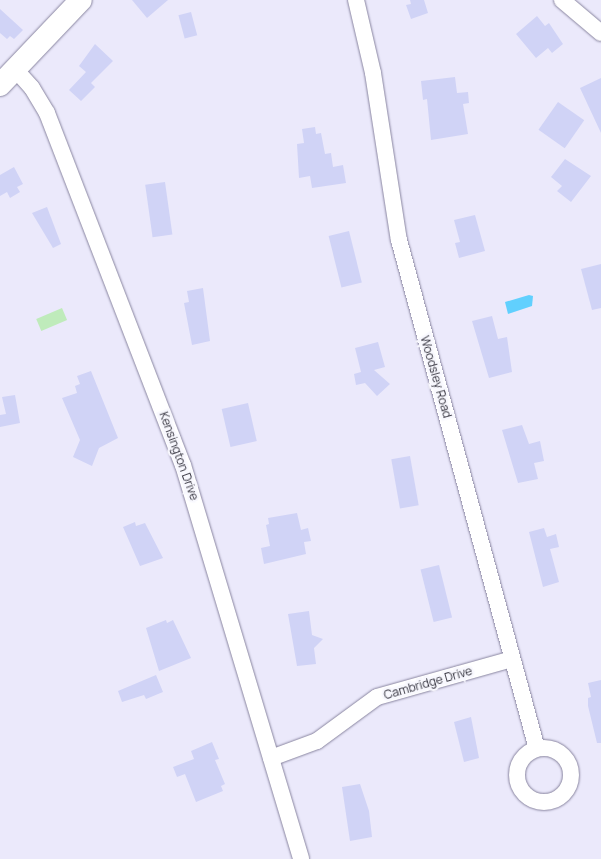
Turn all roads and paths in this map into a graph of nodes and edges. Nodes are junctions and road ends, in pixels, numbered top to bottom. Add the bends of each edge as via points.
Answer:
1 (81, 0) edge
2 (356, 0) edge
3 (562, 0) edge
4 (601, 33) edge
5 (7, 77) edge
6 (512, 659) junction
7 (537, 749) dead end
8 (271, 758) junction
9 (301, 859) edge

1 - 5 main road
2 - 6 street, Woodsley Road via 373,73 399,240
3 - 4 street
5 - 8 street, Kensington Drive via 47,113 183,466
6 - 7 street, Woodsley Road
6 - 8 street, Cambridge Drive via 377,697 317,741
8 - 9 street, Kensington Drive

